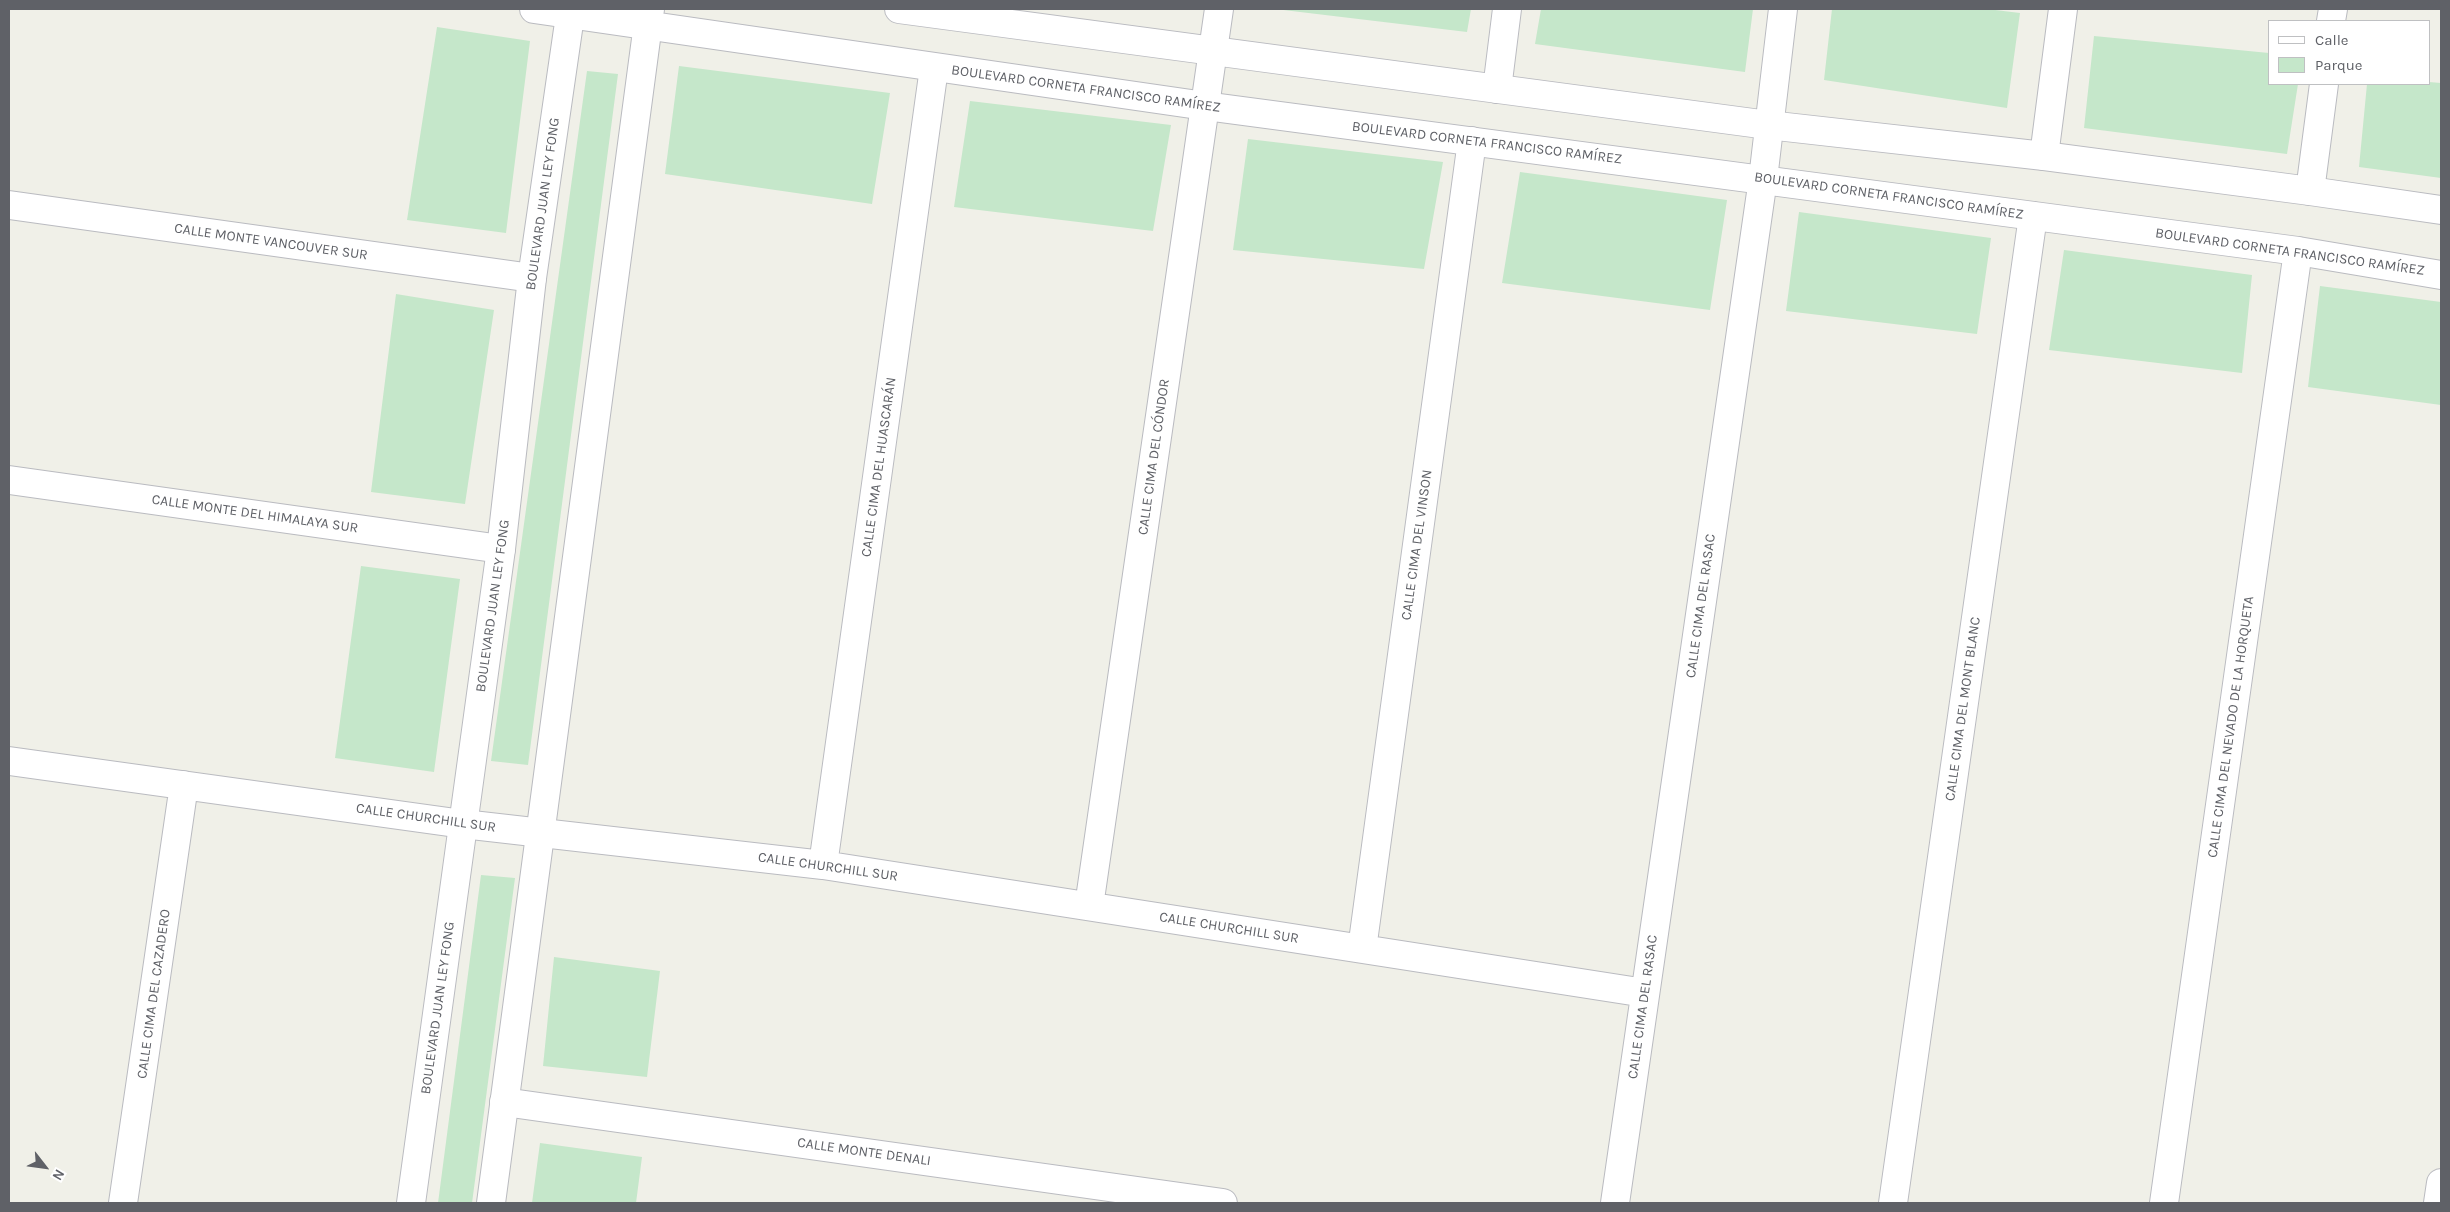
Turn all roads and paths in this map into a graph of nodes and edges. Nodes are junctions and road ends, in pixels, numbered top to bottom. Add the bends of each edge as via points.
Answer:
1 (534, 9) edge
2 (899, 9) edge
3 (1219, 9) edge
4 (1507, 9) edge
5 (1784, 9) edge
6 (2063, 9) edge
7 (570, 11) edge
8 (942, 12) edge
9 (649, 17) edge
10 (1213, 52) junction
11 (934, 68) junction
12 (2324, 85) edge
13 (1497, 89) junction
14 (1205, 106) junction
15 (1768, 125) junction
16 (1472, 140) junction
17 (2044, 156) junction
18 (1763, 179) junction
19 (2310, 190) junction
20 (9, 206) edge
21 (2441, 210) edge
22 (2033, 216) junction
23 (2298, 251) junction
24 (2441, 275) edge
25 (532, 278) junction
26 (9, 480) edge
27 (501, 548) junction
28 (9, 761) edge
29 (184, 785) junction
30 (463, 824) junction
31 (539, 833) junction
32 (823, 865) junction
33 (1089, 906) junction
34 (1362, 949) junction
35 (1645, 993) junction
36 (504, 1102) junction
37 (2441, 1183) edge
38 (123, 1203) edge
39 (411, 1203) edge
40 (491, 1203) edge
41 (1223, 1203) edge
42 (1615, 1203) edge
43 (1893, 1203) edge
44 (2164, 1203) edge
45 (2438, 1203) edge

1 - 7 street, BOULEVARD CORNETA FRANCISCO RAMÍREZ
2 - 8 street
3 - 10 street, CALLE CIMA DEL CÓNDOR
4 - 13 street
5 - 15 street, CALLE CIMA DEL RASAC
6 - 17 street
7 - 9 street, BOULEVARD CORNETA FRANCISCO RAMÍREZ
7 - 25 street, BOULEVARD JUAN LEY FONG
8 - 10 street
9 - 11 street, BOULEVARD CORNETA FRANCISCO RAMÍREZ
9 - 31 street
10 - 13 street
10 - 14 street, CALLE CIMA DEL CÓNDOR
11 - 14 street, BOULEVARD CORNETA FRANCISCO RAMÍREZ
11 - 32 street, CALLE CIMA DEL HUASCARÁN
12 - 19 street
13 - 15 street
14 - 16 street, BOULEVARD CORNETA FRANCISCO RAMÍREZ
14 - 33 street, CALLE CIMA DEL CÓNDOR
15 - 17 street
15 - 18 street, CALLE CIMA DEL RASAC
16 - 18 street, BOULEVARD CORNETA FRANCISCO RAMÍREZ
16 - 34 street, CALLE CIMA DEL VINSON
17 - 19 street
18 - 22 street, BOULEVARD CORNETA FRANCISCO RAMÍREZ
18 - 35 street, CALLE CIMA DEL RASAC
19 - 21 street
20 - 25 street, CALLE MONTE VANCOUVER SUR
22 - 23 street, BOULEVARD CORNETA FRANCISCO RAMÍREZ
22 - 43 street, CALLE CIMA DEL MONT BLANC
23 - 24 street, BOULEVARD CORNETA FRANCISCO RAMÍREZ
23 - 44 street, CALLE CIMA DEL NEVADO DE LA HORQUETA
25 - 27 street, BOULEVARD JUAN LEY FONG
26 - 27 street, CALLE MONTE DEL HIMALAYA SUR
27 - 30 street, BOULEVARD JUAN LEY FONG
28 - 29 street, CALLE CHURCHILL SUR
29 - 30 street, CALLE CHURCHILL SUR
29 - 38 street, CALLE CIMA DEL CAZADERO
30 - 31 street, CALLE CHURCHILL SUR
30 - 39 street, BOULEVARD JUAN LEY FONG
31 - 32 street, CALLE CHURCHILL SUR
31 - 36 street
32 - 33 street, CALLE CHURCHILL SUR
33 - 34 street, CALLE CHURCHILL SUR
34 - 35 street, CALLE CHURCHILL SUR
35 - 42 street, CALLE CIMA DEL RASAC
36 - 40 street
36 - 41 street, CALLE MONTE DENALI
37 - 45 street

